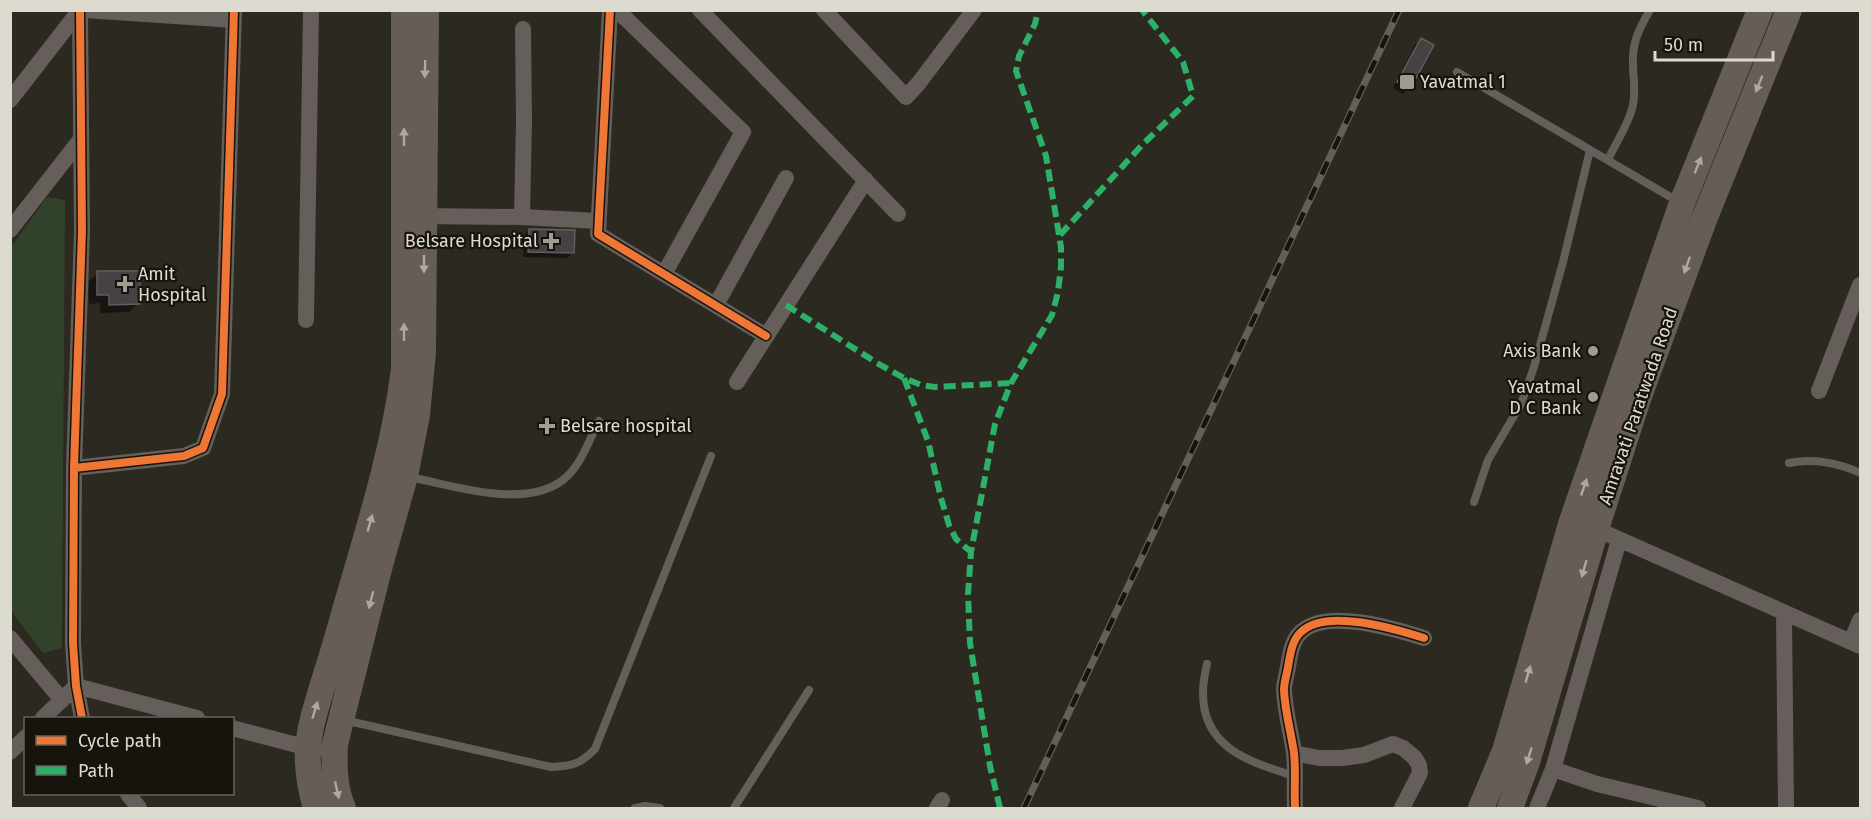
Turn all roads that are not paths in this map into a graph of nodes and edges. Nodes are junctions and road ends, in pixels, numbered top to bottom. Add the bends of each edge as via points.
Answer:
1 (82, 10) edge
2 (311, 10) edge
3 (404, 10) edge
4 (426, 10) edge
5 (610, 10) edge
6 (617, 10) edge
7 (700, 10) edge
8 (824, 10) edge
9 (974, 10) edge
10 (1650, 10) edge
11 (1760, 10) edge
12 (1789, 10) edge
13 (234, 15) edge
14 (523, 29) dead end
15 (1457, 72) dead end
16 (10, 100) edge
17 (81, 139) junction
18 (1590, 150) junction
19 (1608, 160) junction
20 (786, 177) dead end
21 (866, 180) junction
22 (1694, 210) junction
23 (898, 214) dead end
24 (414, 216) junction
25 (522, 217) junction
26 (598, 221) junction
27 (10, 230) edge
28 (664, 274) junction
29 (1860, 285) edge
30 (716, 305) junction
31 (306, 320) dead end
32 (766, 336) junction
33 (737, 382) dead end
34 (1819, 391) dead end
35 (599, 421) dead end
36 (711, 456) dead end
37 (1789, 463) dead end
38 (74, 468) junction
39 (1860, 473) edge
40 (395, 474) junction
41 (1474, 502) dead end
42 (1596, 530) junction
43 (1619, 540) junction
44 (1784, 614) junction
45 (1860, 620) edge
46 (10, 638) edge
47 (1424, 638) dead end
48 (1856, 644) edge
49 (1206, 664) dead end
50 (76, 686) junction
51 (809, 690) dead end
52 (62, 700) junction
53 (45, 717) edge
54 (82, 717) edge
55 (193, 717) edge
56 (341, 720) junction
57 (234, 729) edge
58 (307, 748) junction
59 (335, 753) junction
60 (1294, 753) junction
61 (1553, 769) junction
62 (1294, 776) junction
63 (129, 795) edge
64 (139, 808) edge
65 (316, 808) edge
66 (343, 808) edge
67 (635, 808) edge
68 (660, 808) edge
69 (735, 808) edge
70 (1295, 808) edge
71 (1402, 808) edge
72 (1481, 808) edge
73 (1510, 808) edge
74 (1537, 808) edge
75 (1698, 808) edge
76 (1786, 808) edge

1 - 13 street
1 - 16 street
1 - 17 street
2 - 31 street
24 -> 3 main road
4 -> 24 main road
5 - 26 street
6 - 28 street via 743,132
7 - 21 street
8 - 9 street via 906,97
10 - 19 lane via 1634,44 1633,105
22 -> 11 main road, Amravati Paratwada Road
12 -> 22 main road, Amravati Paratwada Road
13 - 38 street via 222,394 203,448 184,456
14 - 25 street
15 - 18 lane
17 - 27 street
17 - 38 street
18 - 19 lane
18 - 41 lane via 1534,367 1521,404 1488,460
19 - 22 lane
20 - 30 street
21 - 23 street
21 - 32 street
22 -> 42 main road, Amravati Paratwada Road
72 -> 22 main road, Amravati Paratwada Road via 1505,752 1572,521
24 - 25 street
24 - 40 main road via 423,352 417,415
25 - 26 street
26 - 28 street via 598,234
28 - 30 street
29 - 34 street
30 - 32 street
32 - 33 street
35 - 40 lane via 577,464 563,480 544,490 501,495
36 - 56 lane via 595,749 584,760 551,767
37 - 39 lane via 1823,462
38 - 50 street
40 -> 56 main road via 380,565
58 -> 40 main road via 312,717
42 - 43 street
42 -> 73 main road, Amravati Paratwada Road
43 - 44 street
43 - 61 street
44 - 48 street
44 - 76 street
45 - 48 street
46 - 52 street
47 - 60 street via 1352,621 1326,622 1300,632 1284,687
49 - 62 lane via 1205,715 1215,736 1251,762
50 - 52 street
50 - 54 street
50 - 55 street
51 - 69 lane
52 - 53 street
56 - 59 main road
57 - 58 street
58 - 59 street
58 - 65 main road via 308,783
59 -> 66 main road via 336,786
60 - 62 street
60 - 71 street via 1342,758 1365,755 1393,744 1403,748 1414,757 1420,773
61 - 74 street
61 - 75 street via 1596,784
62 - 70 street
63 - 64 street
67 - 68 lane

